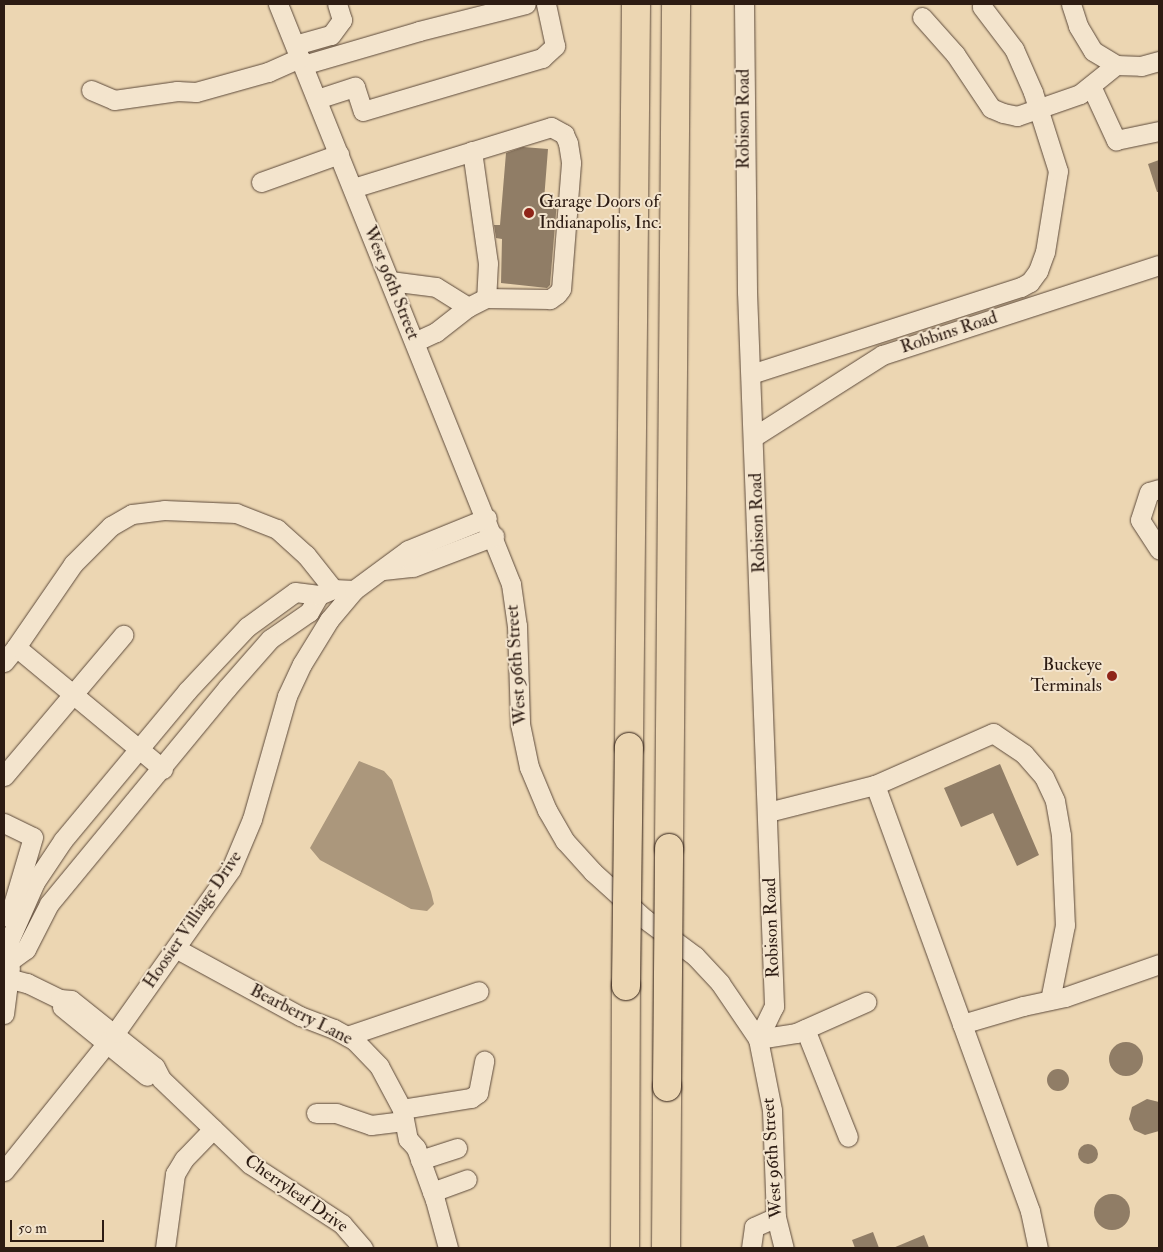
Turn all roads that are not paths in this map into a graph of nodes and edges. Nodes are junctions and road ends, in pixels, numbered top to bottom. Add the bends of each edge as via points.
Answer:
1 (278, 4) edge
2 (337, 4) edge
3 (526, 4) edge
4 (546, 4) edge
5 (636, 4) edge
6 (676, 4) edge
7 (744, 4) edge
8 (1071, 4) edge
9 (982, 7) dead end
10 (922, 17) dead end
11 (321, 38) junction
12 (300, 56) junction
13 (327, 58) junction
14 (1159, 61) edge
15 (1116, 65) junction
16 (1091, 86) junction
17 (91, 90) dead end
18 (317, 99) junction
19 (1039, 110) junction
20 (1159, 131) edge
21 (472, 152) junction
22 (339, 154) junction
23 (261, 182) dead end
24 (353, 188) junction
25 (1159, 265) edge
26 (390, 281) junction
27 (486, 298) junction
28 (468, 307) junction
29 (415, 342) junction
30 (751, 374) junction
31 (754, 436) junction
32 (1159, 488) edge
33 (487, 518) junction
34 (494, 536) junction
35 (1159, 550) edge
36 (382, 570) junction
37 (354, 590) junction
38 (326, 592) junction
39 (123, 635) dead end
40 (16, 647) junction
41 (4, 662) edge
42 (73, 695) junction
43 (140, 751) junction
44 (163, 769) junction
45 (4, 776) edge
46 (875, 785) junction
47 (768, 812) junction
48 (4, 823) edge
49 (4, 928) edge
50 (177, 949) junction
51 (12, 959) junction
52 (1159, 964) edge
53 (6, 977) edge
54 (479, 991) dead end
55 (1050, 1000) junction
56 (866, 1002) dead end
57 (4, 1014) edge
58 (962, 1024) junction
59 (805, 1029) junction
60 (347, 1036) junction
61 (110, 1039) junction
62 (758, 1039) junction
63 (484, 1061) dead end
64 (316, 1113) dead end
65 (403, 1115) junction
66 (213, 1129) junction
67 (848, 1137) dead end
68 (456, 1148) dead end
69 (420, 1160) junction
70 (4, 1171) edge
71 (467, 1179) dead end
72 (432, 1192) junction
73 (776, 1217) junction
74 (165, 1248) edge
75 (363, 1248) edge
76 (448, 1248) edge
77 (625, 1248) edge
78 (666, 1248) edge
79 (751, 1248) edge
80 (784, 1248) edge
81 (1038, 1248) edge

1 - 12 street, West 96th Street
2 - 11 street via 342,20 331,36
3 - 13 street
4 - 18 street via 555,46 542,58 363,111 355,87
5 - 77 highway, bridge
6 - 78 highway, bridge
7 - 30 street, Robison Road via 745,213
8 - 15 street via 1078,26 1093,51
9 - 19 street via 1014,49
10 - 19 street via 955,54 991,108 1017,116
11 - 12 street
11 - 13 street
12 - 13 street
12 - 17 street via 268,72 196,92 178,91 114,100
12 - 18 street, West 96th Street
14 - 15 street via 1141,66
15 - 16 street
16 - 19 street
16 - 20 street via 1116,140
18 - 22 street, West 96th Street
19 - 30 street via 1055,158 1058,183 1045,252 1030,282
21 - 24 street
21 - 27 street via 488,262
21 - 27 street via 551,127 564,134 572,163 561,288 550,299
22 - 23 street
22 - 24 street, West 96th Street
24 - 26 street, West 96th Street
25 - 31 street, Robbins Road via 882,355
26 - 28 street via 436,287
26 - 29 street, West 96th Street
27 - 28 street
28 - 29 street via 436,332
29 - 33 street, West 96th Street
30 - 31 street, Robison Road
31 - 47 street, Robison Road
32 - 35 street via 1149,492 1140,520
33 - 34 street, West 96th Street
33 - 36 street, Hoosier Villiage Drive via 408,550
34 - 36 street via 413,567
34 - 62 street, West 96th Street via 511,584 518,626 520,724 529,767 547,810 565,841 593,872 645,919 695,956 720,983
36 - 37 street, Hoosier Villiage Drive
37 - 38 street
37 - 50 street, Hoosier Villiage Drive via 329,620 302,664 287,696 246,840 231,869
38 - 40 street via 306,555 277,529 236,514 164,510 132,514 111,526 73,564
38 - 43 street via 295,592 254,621 187,691
38 - 44 street via 310,612 270,639
39 - 42 street
40 - 41 street
40 - 42 street
42 - 43 street
42 - 45 street
43 - 44 street
43 - 51 street via 63,840 35,882 9,941
44 - 51 street via 49,904 26,949
46 - 47 street
46 - 55 street via 992,733 1024,754 1044,777 1055,801 1061,835 1065,925
46 - 58 street
47 - 62 street, Robison Road via 774,1006
48 - 49 street via 33,837
50 - 60 street, Bearberry Lane via 300,1016
50 - 61 street, Hoosier Villiage Drive
51 - 53 street
52 - 55 street
53 - 57 street
53 - 61 street, Cherryleaf Drive via 60,999 71,1000
54 - 60 street
55 - 58 street
56 - 59 street
58 - 81 street via 1030,1211
59 - 62 street
59 - 67 street
60 - 65 street, Bearberry Lane via 379,1066
61 - 66 street, Cherryleaf Drive via 155,1067 161,1078
61 - 70 street, Hoosier Villiage Drive
62 - 73 street, West 96th Street via 772,1110
63 - 65 street via 478,1094
64 - 65 street via 336,1113 371,1125
65 - 69 street, Bearberry Lane via 408,1139
66 - 74 street via 184,1158 175,1174
66 - 75 street, Cherryleaf Drive via 260,1172 342,1224
68 - 69 street
69 - 72 street, Bearberry Lane
71 - 72 street
72 - 76 street, Bearberry Lane
73 - 79 street via 754,1227
73 - 80 street, West 96th Street

